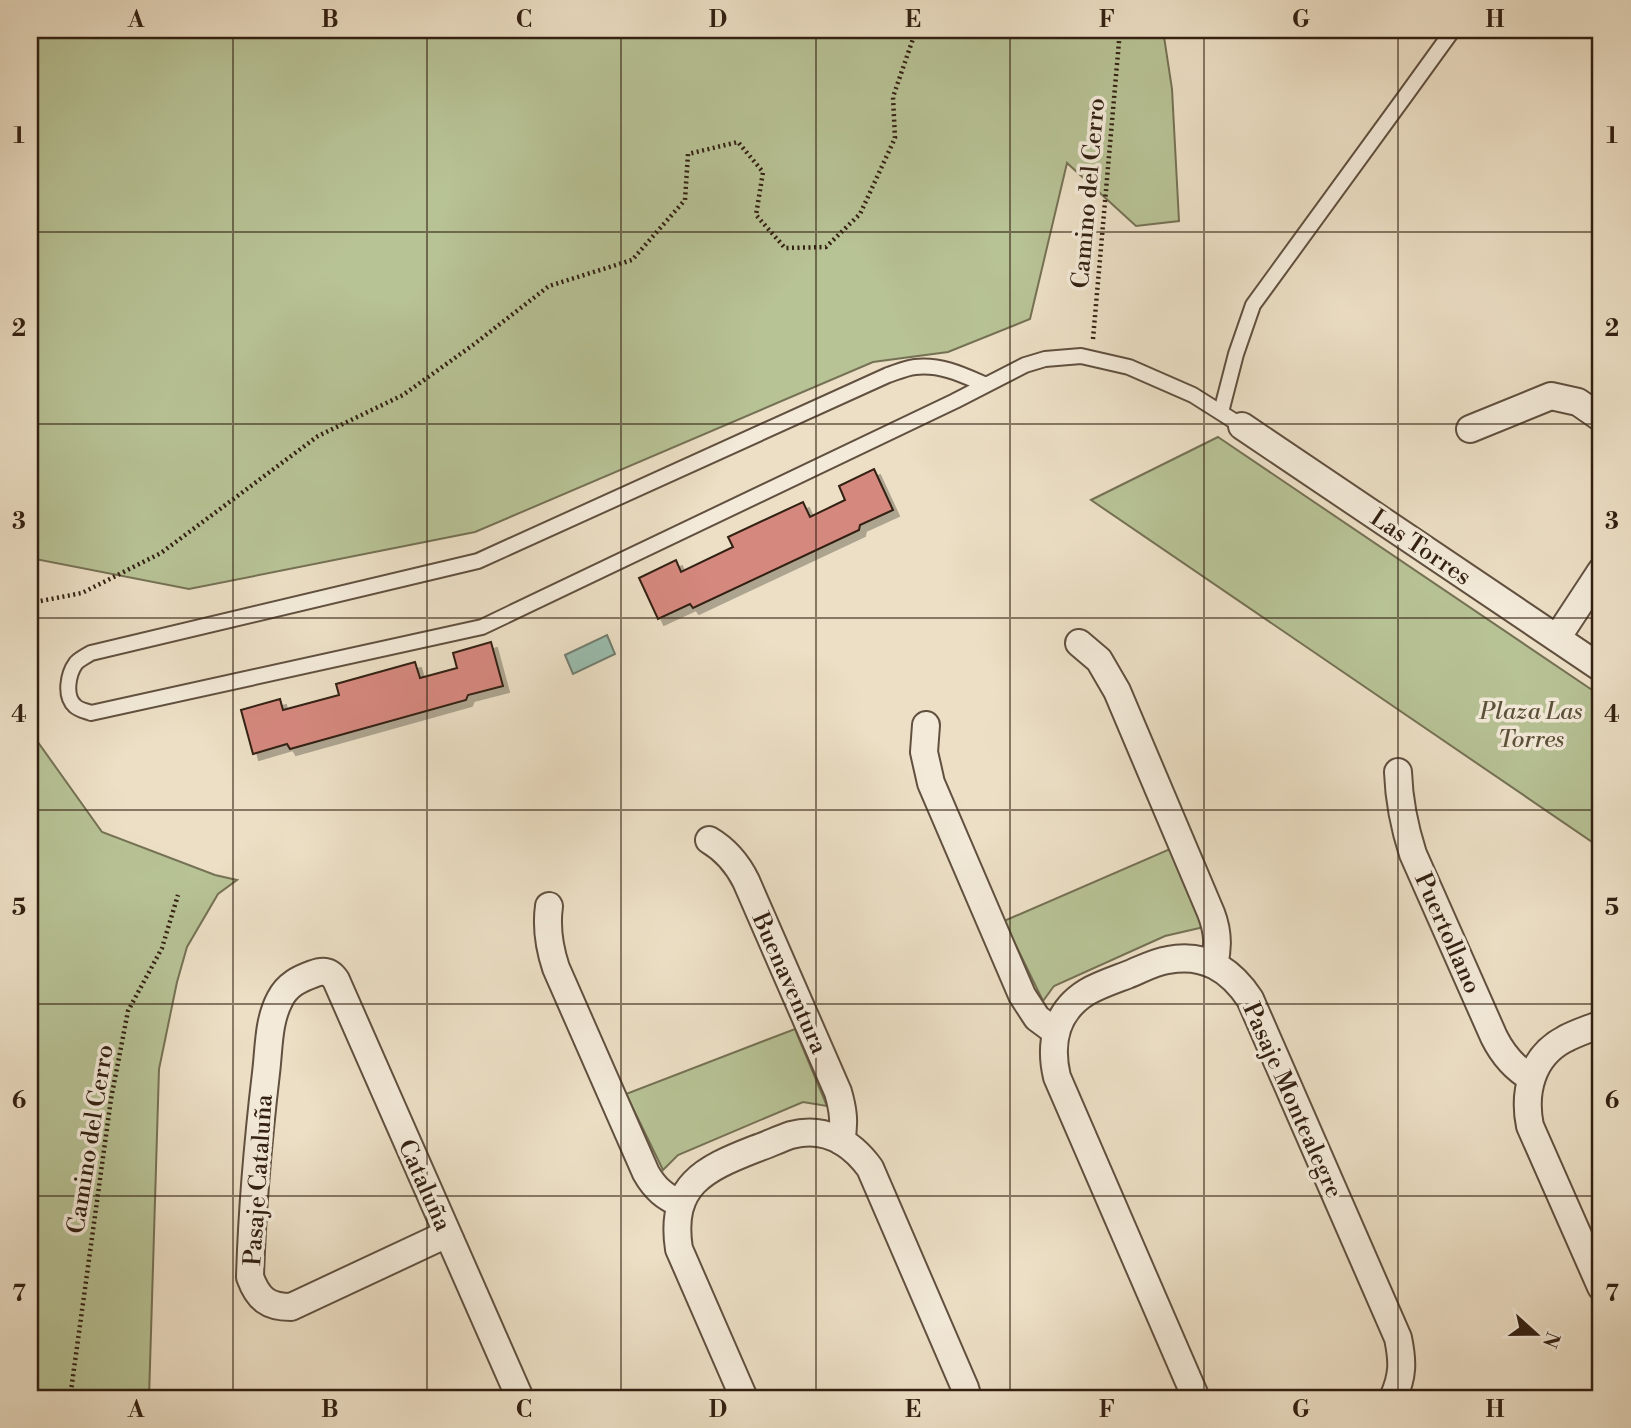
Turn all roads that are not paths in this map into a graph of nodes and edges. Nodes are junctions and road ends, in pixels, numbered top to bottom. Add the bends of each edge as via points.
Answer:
1 (1452, 30) edge
2 (986, 385) junction
3 (1601, 418) edge
4 (1232, 419) junction
5 (1470, 429) dead end
6 (1601, 571) edge
7 (1557, 638) junction
8 (1079, 643) dead end
9 (1601, 668) edge
10 (926, 725) dead end
11 (1398, 772) dead end
12 (709, 840) dead end
13 (549, 906) dead end
14 (1214, 964) junction
15 (329, 973) joint
16 (1601, 1024) edge
17 (1056, 1032) junction
18 (1531, 1078) junction
19 (841, 1141) junction
20 (681, 1204) junction
21 (447, 1234) junction
22 (1601, 1287) edge
23 (520, 1398) edge
24 (744, 1398) edge
25 (968, 1398) edge
26 (1196, 1398) edge
27 (1393, 1398) edge

1 - 4 lane via 1252,305 1236,354
2 - 2 lane via 950,369 930,366 888,375 478,561 91,653 78,661 70,674 70,697 74,705 91,713 482,628
2 - 4 lane via 1045,359 1081,356 1129,368 1193,395
3 - 5 street via 1578,402 1551,396
4 - 7 street, Las Torres
6 - 7 street
7 - 9 street, Las Torres
8 - 14 street via 1099,660 1113,682 1211,913 1218,940
10 - 17 street via 924,752 937,795 1022,995 1037,1018
11 - 18 street, Puertollano via 1400,808 1413,854 1494,1037 1511,1063
12 - 19 street, Buenaventura via 738,867 838,1092 844,1117
13 - 20 street via 547,934 556,968 646,1174 660,1193
14 - 17 street, Pasaje Montealegre via 1198,959 1165,960 1090,990 1069,1008
14 - 27 street, Pasaje Montealegre via 1234,978 1250,999 1398,1338 1402,1370
15 - 21 street, Cataluña
15 - 21 street, Pasaje Cataluña via 317,972 292,984 279,999 272,1027 255,1178 250,1277 254,1289 270,1304 291,1307
16 - 18 street via 1550,1049
17 - 26 street, Pasaje Montealegre via 1053,1062 1057,1077
18 - 22 street via 1527,1094 1530,1126
19 - 20 street via 826,1135 792,1135 733,1158 702,1175
19 - 25 street via 870,1168
20 - 24 street via 679,1249
21 - 23 street, Cataluña

